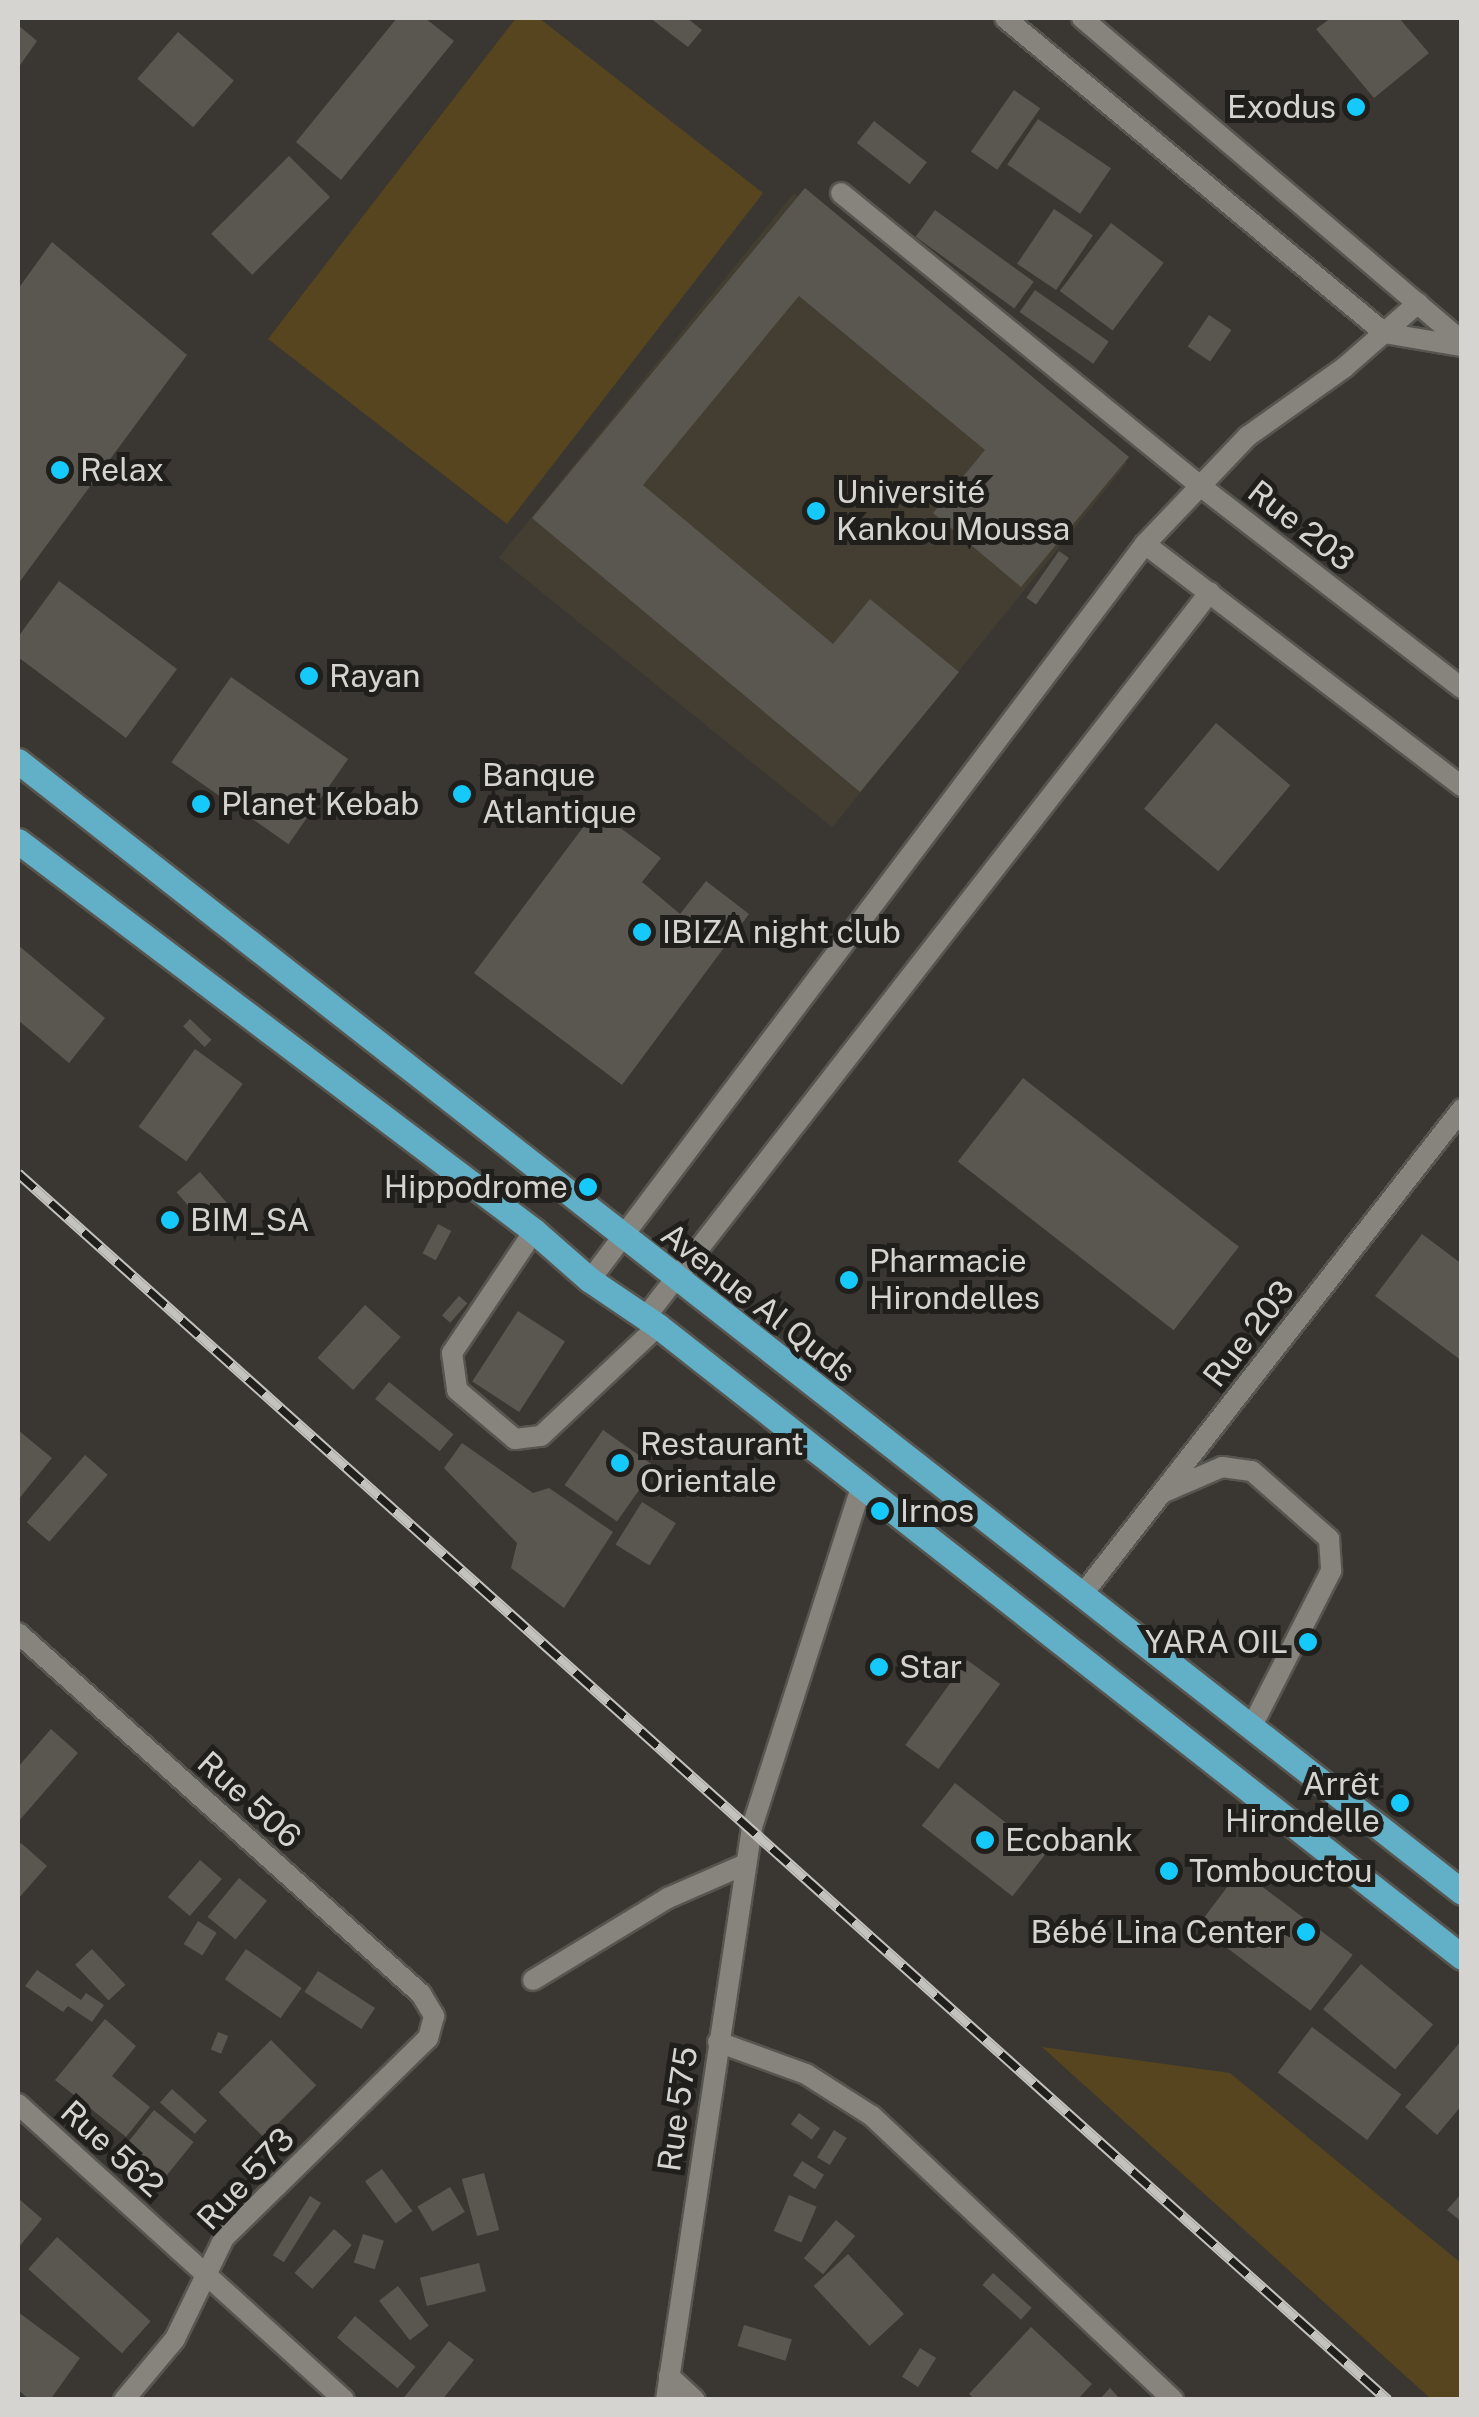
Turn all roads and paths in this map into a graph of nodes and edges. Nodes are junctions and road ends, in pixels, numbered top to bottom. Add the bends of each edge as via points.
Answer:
1 (1005, 18) edge
2 (1082, 18) edge
3 (842, 194) dead end
4 (1418, 304) junction
5 (1384, 333) junction
6 (1462, 343) edge
7 (1199, 485) junction
8 (1145, 544) junction
9 (1210, 592) junction
10 (1462, 688) edge
11 (18, 761) edge
12 (1462, 786) edge
13 (18, 840) edge
14 (1462, 1109) edge
15 (534, 1230) junction
16 (622, 1238) junction
17 (674, 1278) junction
18 (590, 1280) junction
19 (651, 1322) junction
20 (862, 1485) junction
21 (1164, 1492) junction
22 (1082, 1596) junction
23 (18, 1633) edge
24 (1252, 1726) junction
25 (746, 1864) junction
26 (1462, 1892) edge
27 (1462, 1956) edge
28 (532, 1980) dead end
29 (434, 2016) joint
30 (718, 2042) junction
31 (18, 2104) edge
32 (206, 2275) junction
33 (669, 2376) junction
34 (124, 2400) edge
35 (344, 2400) edge
36 (666, 2400) edge
37 (695, 2400) edge
38 (1173, 2400) edge

1 - 5 street
2 - 4 street
3 - 7 street, Rue 203
4 - 5 street
4 - 6 street
5 - 6 street
5 - 7 street via 1248,436
7 - 8 street
7 - 10 street, Rue 203
8 - 9 street
8 - 16 street
9 - 12 street
9 - 17 street
11 - 16 main road, Avenue Al Quds
13 - 15 main road
14 - 21 street, Rue 203
15 - 18 main road
15 - 19 street via 452,1352 457,1390 515,1438 540,1436
16 - 17 main road, Avenue Al Quds
16 - 18 street
17 - 19 street
17 - 22 main road, Avenue Al Quds
18 - 19 main road
19 - 20 main road
20 - 25 street, Rue 575 via 752,1827
20 - 27 main road
21 - 22 street, Rue 203
21 - 24 street via 1222,1467 1252,1471 1330,1539 1331,1571
22 - 24 main road, Avenue Al Quds
23 - 29 street, Rue 506 via 421,1994
24 - 26 main road, Avenue Al Quds
25 - 28 street via 668,1898
25 - 30 street, Rue 575
29 - 32 street, Rue 573 via 428,2038 224,2238
30 - 33 street, Rue 575
30 - 38 street via 806,2074 872,2116
31 - 32 street, Rue 562
32 - 34 street, Rue 573 via 176,2338
32 - 35 street, Rue 562
33 - 36 street, Rue 575
33 - 37 street

